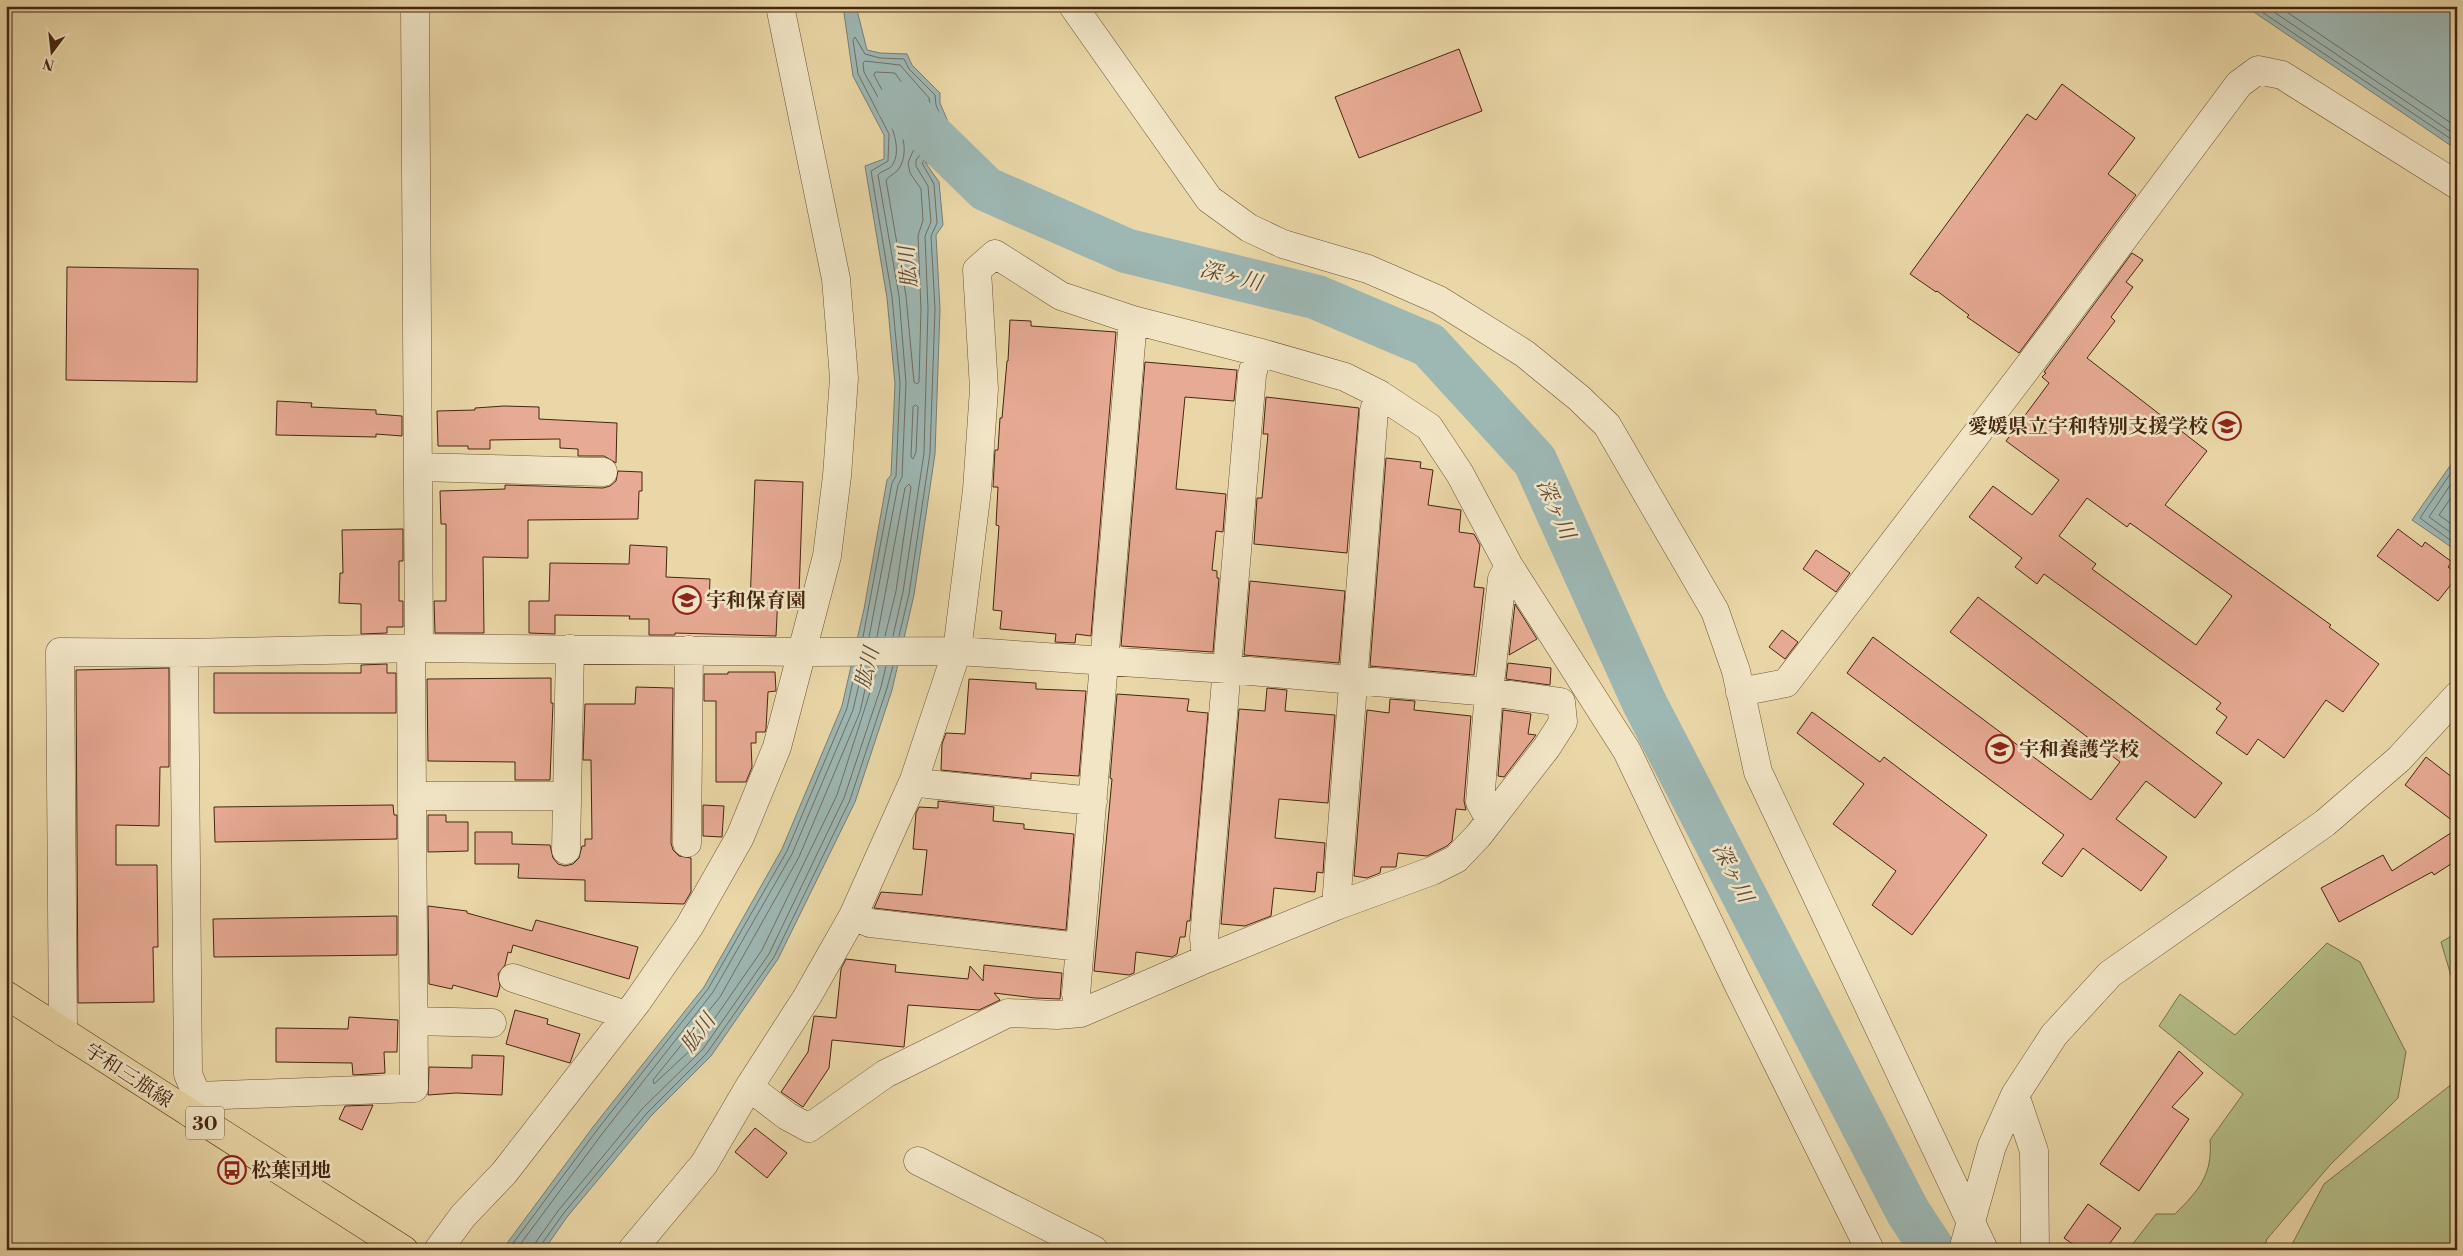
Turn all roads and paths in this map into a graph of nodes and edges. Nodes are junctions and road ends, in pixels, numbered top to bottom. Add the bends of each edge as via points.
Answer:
1 (415, 6) edge
2 (780, 6) edge
3 (1073, 6) edge
4 (2457, 185) edge
5 (1133, 320) junction
6 (1258, 352) junction
7 (1379, 394) junction
8 (418, 467) junction
9 (603, 472) dead end
10 (1510, 566) junction
11 (415, 648) junction
12 (570, 649) junction
13 (689, 650) junction
14 (808, 651) junction
15 (957, 651) junction
16 (184, 652) junction
17 (1105, 661) junction
18 (1574, 667) junction
19 (1227, 669) junction
20 (1354, 681) junction
21 (1489, 692) junction
22 (1740, 692) junction
23 (2457, 696) edge
24 (1561, 702) junction
25 (914, 780) junction
26 (412, 796) junction
27 (567, 796) junction
28 (1092, 801) junction
29 (1490, 820) junction
30 (687, 843) dead end
31 (566, 850) dead end
32 (1336, 906) junction
33 (854, 916) junction
34 (1079, 947) junction
35 (1206, 959) junction
36 (513, 978) dead end
37 (6, 995) edge
38 (1081, 1013) junction
39 (626, 1015) junction
40 (414, 1021) junction
41 (492, 1023) dead end
42 (63, 1032) junction
43 (749, 1087) junction
44 (2015, 1095) junction
45 (193, 1105) junction
46 (918, 1161) dead end
47 (1970, 1241) edge
48 (404, 1250) edge
49 (438, 1250) edge
50 (632, 1250) edge
51 (1094, 1250) edge
52 (1870, 1250) edge
53 (2035, 1250) edge

1 - 8 street
2 - 14 street via 836,280 844,378 838,476 827,556
3 - 22 street via 1209,199 1248,228 1283,244 1368,269 1439,300 1525,354 1607,425 1715,611
4 - 22 street via 2282,75 2258,70 2239,84 1786,683
5 - 6 street
5 - 15 street via 1061,296 995,254 977,270 984,389 977,490
5 - 17 street
6 - 7 street via 1345,378
6 - 19 street via 1252,375
7 - 10 street via 1429,428 1460,474
7 - 20 street via 1374,411
8 - 9 street
8 - 11 street
10 - 18 street
10 - 21 street via 1502,579
11 - 12 street
11 - 16 street
11 - 26 street
12 - 13 street
12 - 27 street
13 - 14 street
13 - 30 street
14 - 15 street
14 - 39 street via 777,747 740,837 689,927
15 - 17 street
15 - 25 street
16 - 42 street via 60,652
16 - 45 street via 188,1074
17 - 19 street
17 - 28 street
18 - 24 street
18 - 52 street via 1627,751
19 - 20 street
19 - 35 street via 1204,938
20 - 21 street
20 - 32 street
21 - 24 street
21 - 29 street via 1480,802
22 - 47 street via 1758,772
23 - 44 street via 2399,759 2326,824 2110,974 2054,1035
24 - 29 street via 1563,722
25 - 28 street
25 - 33 street
26 - 27 street
26 - 40 street
27 - 31 street
28 - 34 street
29 - 32 street via 1456,858
32 - 35 street
33 - 34 street via 870,923
33 - 43 street
34 - 38 street via 1076,994
35 - 38 street
36 - 39 street
37 - 42 main road, 宇和三瓶線 / 30
38 - 43 street via 1008,1013 885,1074 809,1128 787,1116
39 - 49 street via 504,1173 463,1216
40 - 41 street
40 - 45 street via 414,1088
42 - 45 main road, 宇和三瓶線 / 30
43 - 50 street via 704,1164
44 - 47 street via 1992,1146
44 - 53 street via 2034,1151
45 - 48 main road, 宇和三瓶線 / 30
46 - 51 street

